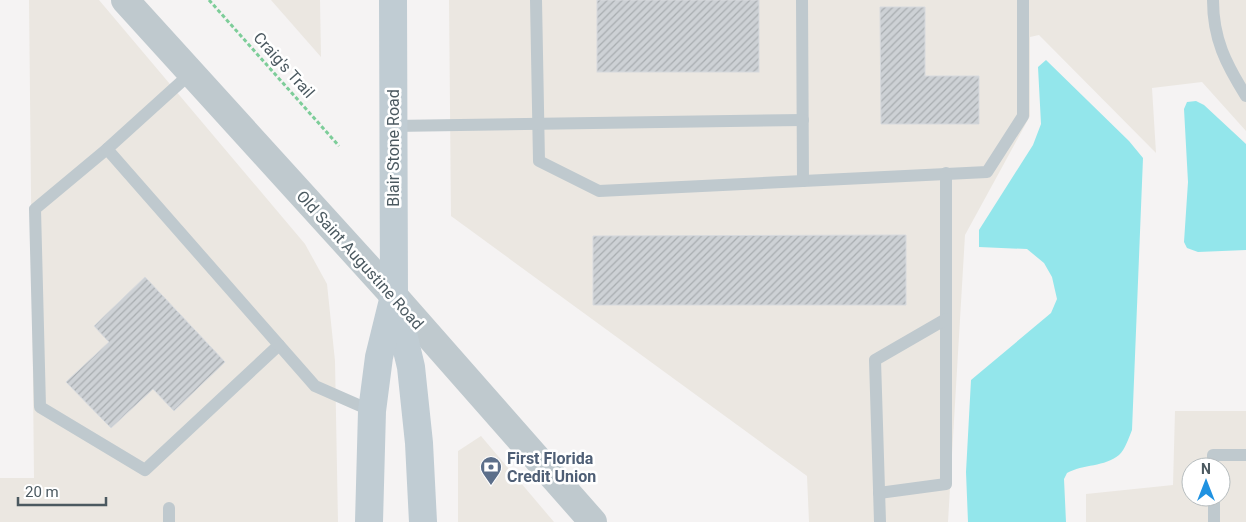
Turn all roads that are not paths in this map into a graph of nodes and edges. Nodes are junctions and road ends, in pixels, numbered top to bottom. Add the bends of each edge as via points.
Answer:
1 (124, 0) edge
2 (393, 0) edge
3 (536, 0) edge
4 (802, 0) edge
5 (1023, 0) edge
6 (1213, 0) edge
7 (191, 73) junction
8 (1246, 96) edge
9 (803, 120) junction
10 (539, 124) junction
11 (393, 126) junction
12 (107, 149) junction
13 (946, 174) junction
14 (803, 181) junction
15 (394, 296) junction
16 (946, 319) junction
17 (279, 345) junction
18 (372, 412) junction
19 (1246, 455) edge
20 (1213, 457) edge
21 (879, 493) junction
22 (1214, 507) edge
23 (169, 508) dead end
24 (169, 522) edge
25 (369, 522) edge
26 (423, 522) edge
27 (594, 522) edge
28 (880, 522) edge
29 (1214, 522) edge

1 - 7 street, Old Saint Augustine Road
2 - 11 main road, Blair Stone Road
3 - 10 lane
4 - 9 lane
5 - 13 lane via 1023,116 987,172
6 - 8 lane via 1213,24 1228,67
7 - 12 lane
7 - 15 street, Old Saint Augustine Road
9 - 10 lane
9 - 14 lane
10 - 11 lane
10 - 14 lane via 539,161 599,191
11 - 15 main road, Blair Stone Road
12 - 17 lane
12 - 17 lane via 35,209 40,407 145,470
13 - 14 lane
13 - 16 lane
15 - 18 main road, Blair Stone Road via 379,357
15 - 26 main road, Blair Stone Road via 411,367
15 - 27 street, Old Saint Augustine Road
16 - 21 lane via 875,360
16 - 21 lane via 946,484
17 - 18 lane via 315,386
18 - 25 main road, Blair Stone Road
19 - 20 lane
21 - 28 lane
22 - 29 lane
23 - 24 lane

